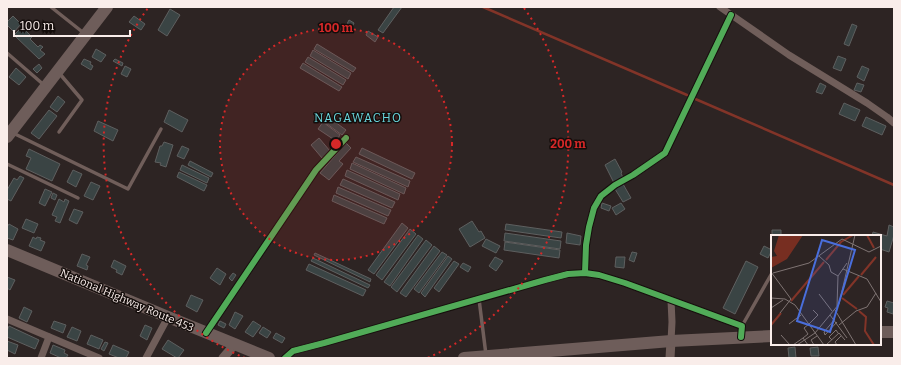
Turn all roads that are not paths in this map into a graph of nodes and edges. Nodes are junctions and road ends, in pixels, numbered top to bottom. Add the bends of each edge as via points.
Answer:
1 (51, 7) edge
2 (107, 7) edge
3 (720, 7) edge
4 (731, 15) junction
5 (86, 35) junction
6 (7, 53) edge
7 (58, 71) junction
8 (46, 87) junction
9 (894, 123) edge
10 (161, 129) dead end
11 (58, 132) dead end
12 (9, 134) edge
13 (346, 138) dead end
14 (7, 164) edge
15 (78, 198) dead end
16 (7, 250) edge
17 (585, 273) junction
18 (771, 275) edge
19 (479, 299) junction
20 (671, 300) junction
21 (168, 317) junction
22 (7, 319) edge
23 (742, 332) junction
24 (881, 332) edge
25 (894, 332) edge
26 (206, 333) junction
27 (771, 336) edge
28 (49, 337) junction
29 (671, 340) junction
30 (235, 344) junction
31 (486, 356) junction
32 (41, 358) edge
33 (99, 358) edge
34 (146, 358) edge
35 (223, 358) edge
36 (269, 358) edge
37 (285, 358) edge
38 (464, 358) edge
39 (670, 358) edge

1 - 5 lane
2 - 5 highway
3 - 4 street
4 - 9 street
4 - 17 street via 665,153 615,185 601,196 594,208 586,245
5 - 7 highway
6 - 8 lane
7 - 8 highway
7 - 11 lane via 82,100
8 - 12 highway
10 - 12 lane via 128,189
13 - 26 street via 316,170
14 - 15 lane
16 - 21 highway, National Highway Route 453
17 - 19 street via 568,274
17 - 20 street via 598,274
18 - 23 lane
19 - 31 lane
19 - 37 street via 293,350
20 - 23 street
20 - 29 street
21 - 26 highway, National Highway Route 453
21 - 34 street
22 - 28 street
23 - 27 highway
23 - 29 highway
24 - 25 highway
26 - 30 highway, National Highway Route 453
28 - 32 street
28 - 33 street
29 - 31 highway
29 - 39 street
30 - 35 street
30 - 36 highway, National Highway Route 453
31 - 38 highway

